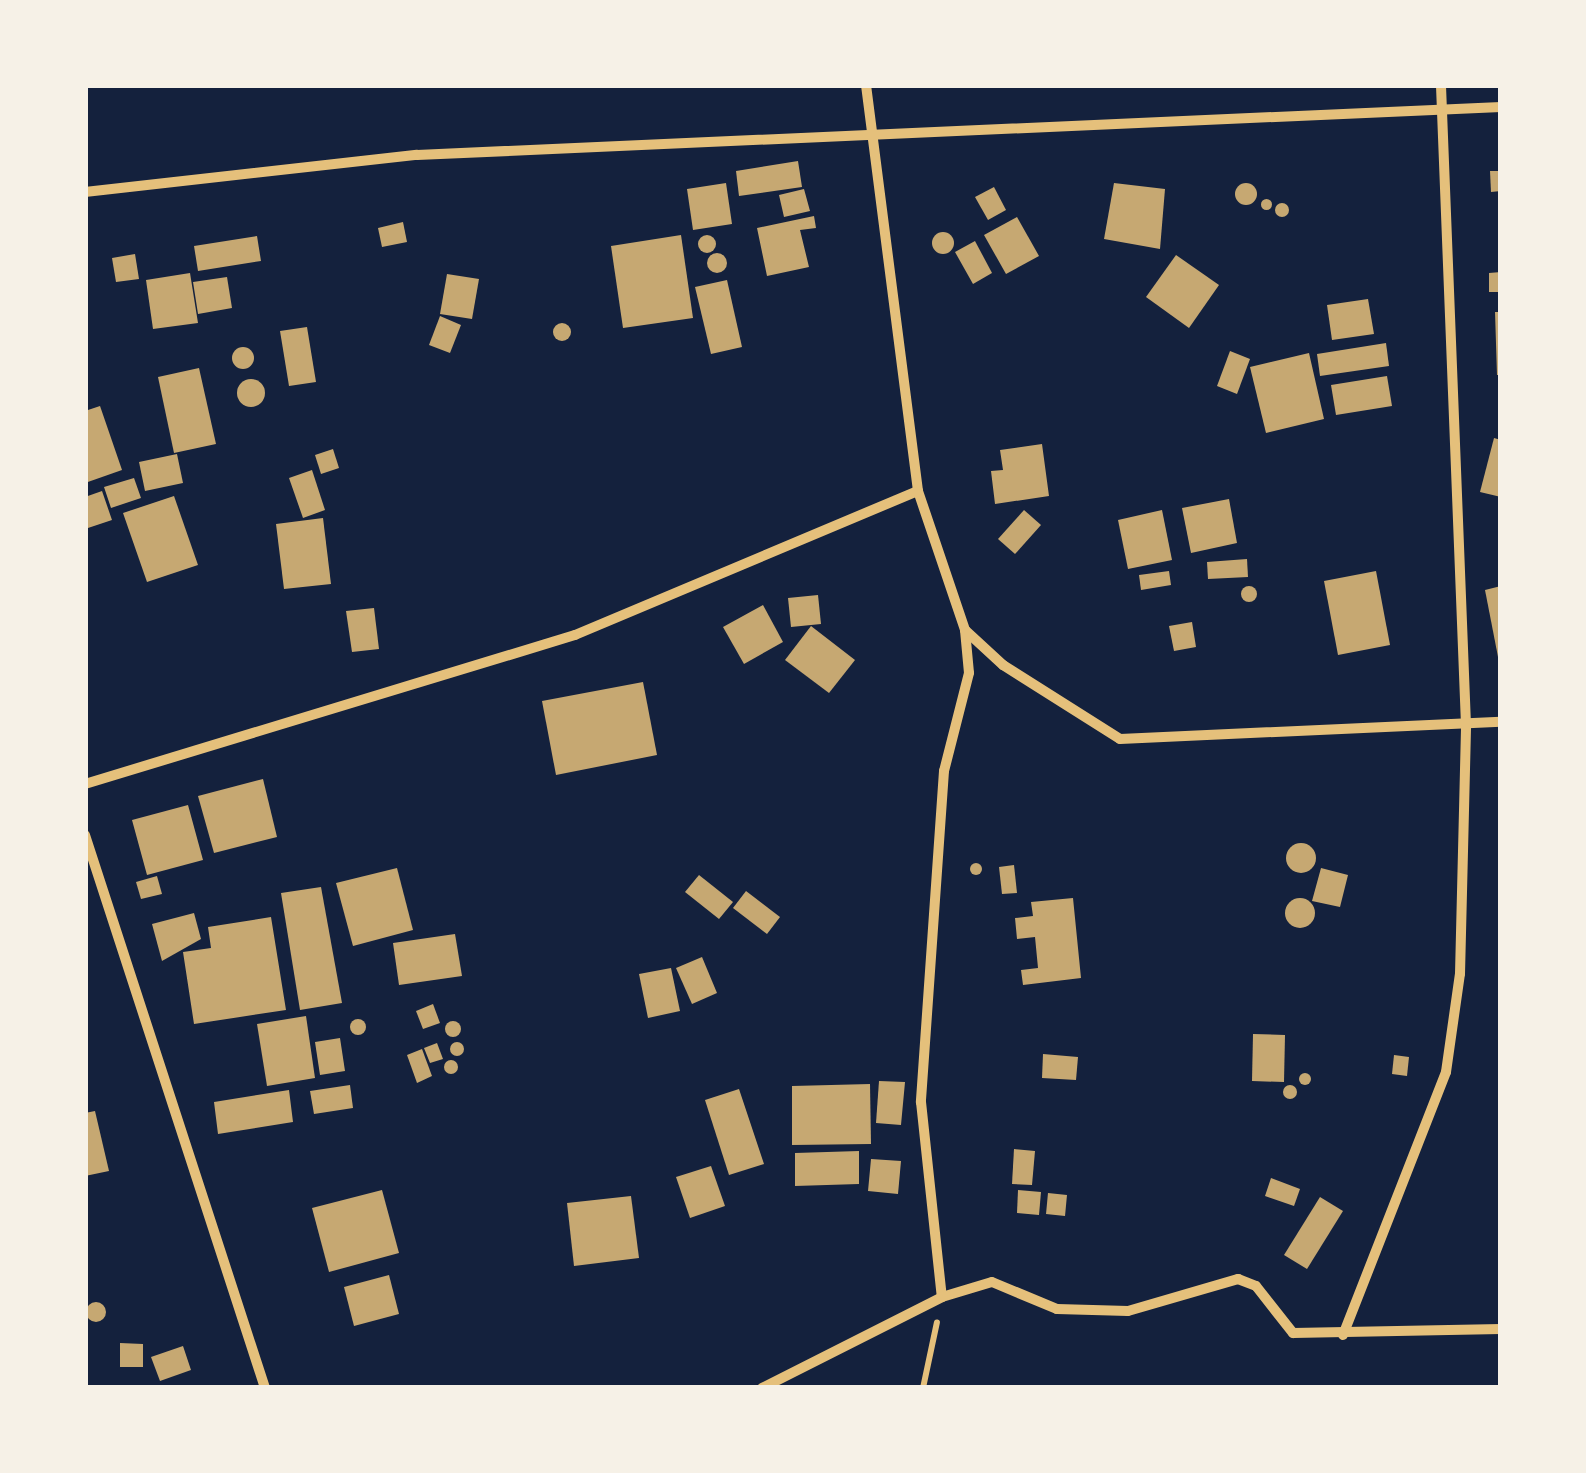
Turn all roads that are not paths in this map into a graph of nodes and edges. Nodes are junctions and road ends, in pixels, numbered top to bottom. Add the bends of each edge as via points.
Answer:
1 (866, 85) edge
2 (1441, 85) edge
3 (1442, 103) junction
4 (1501, 107) edge
5 (878, 128) junction
6 (85, 192) edge
7 (918, 491) junction
8 (965, 630) junction
9 (1501, 722) edge
10 (1466, 725) junction
11 (85, 784) edge
12 (85, 834) edge
13 (942, 1297) junction
14 (1501, 1329) edge
15 (1343, 1335) junction
16 (265, 1388) edge
17 (762, 1388) edge

1 - 5 street
2 - 3 street
3 - 4 street
3 - 5 street
3 - 10 street
5 - 6 street via 417,156
5 - 7 street
7 - 8 street
7 - 11 street via 575,635
8 - 10 street via 1003,665 1120,739
8 - 13 street via 969,673 941,804 921,1102 924,1194
9 - 10 street
10 - 15 street via 1460,974 1446,1072
12 - 16 street
13 - 15 street via 992,1282 1056,1309 1128,1311 1238,1279 1256,1286 1293,1333
13 - 17 street
14 - 15 street

